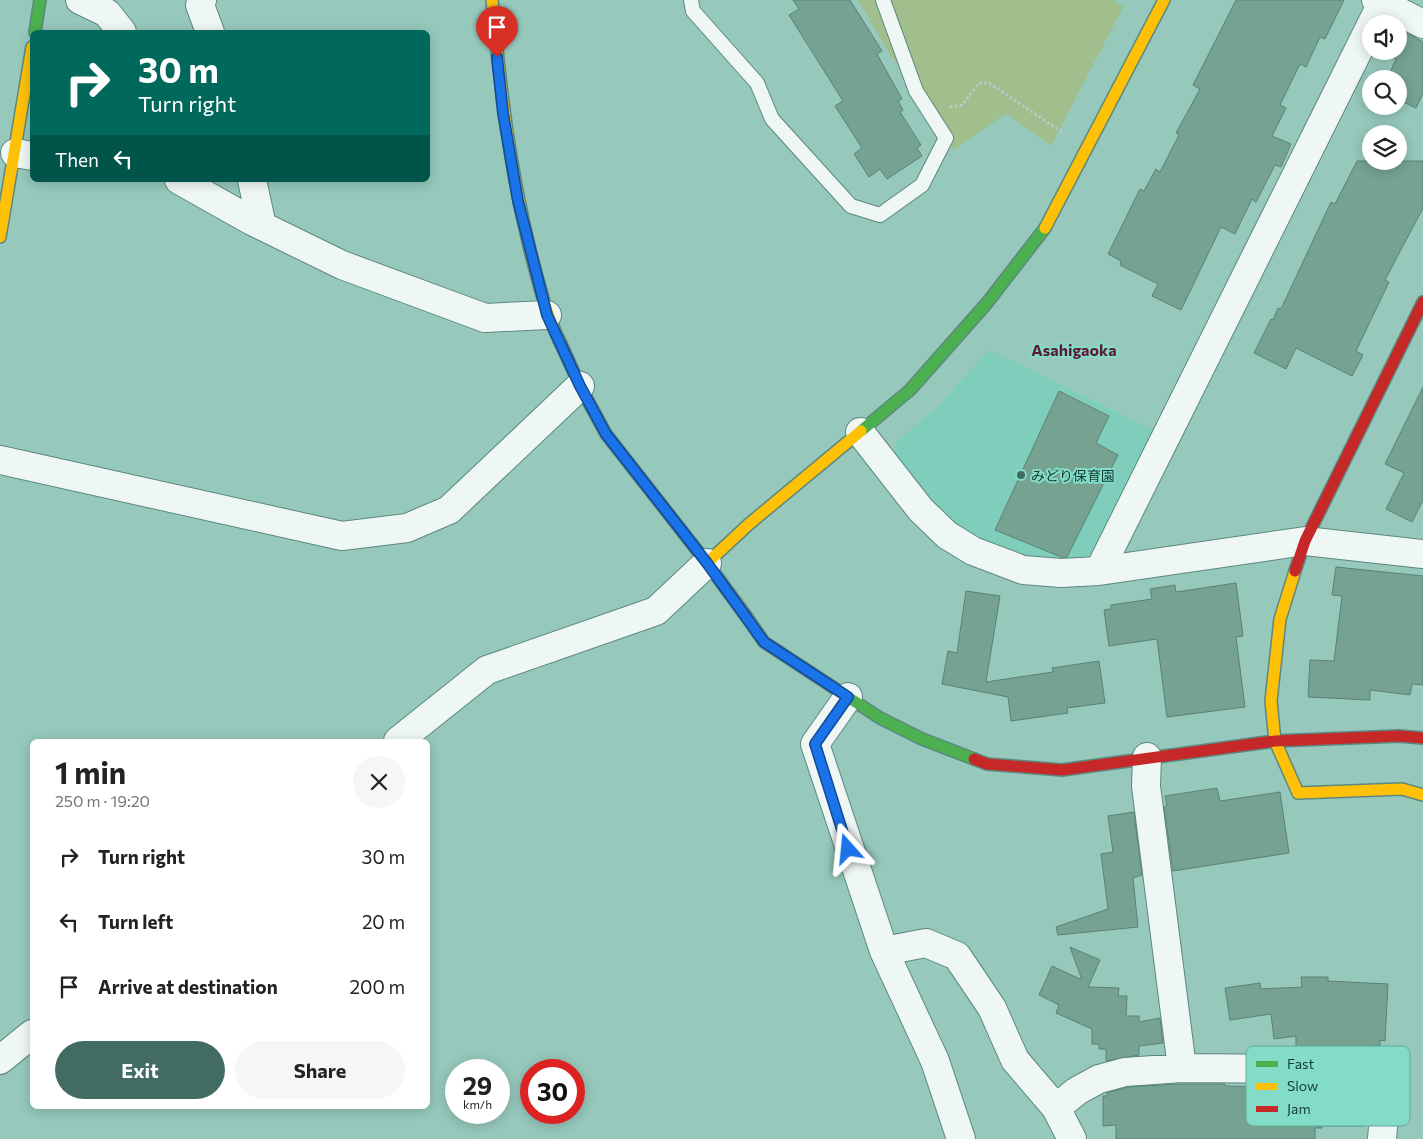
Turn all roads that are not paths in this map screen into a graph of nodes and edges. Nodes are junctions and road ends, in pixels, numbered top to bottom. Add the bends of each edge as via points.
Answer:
1 (40, 0) edge
2 (80, 0) edge
3 (202, 0) edge
4 (492, 0) edge
5 (691, 0) edge
6 (883, 0) edge
7 (1164, 0) edge
8 (1379, 2) edge
9 (1423, 24) edge
10 (35, 30) edge
11 (120, 30) edge
12 (209, 30) edge
13 (30, 74) edge
14 (24, 154) edge
15 (183, 182) edge
16 (252, 182) edge
17 (262, 226) junction
18 (0, 237) edge
19 (1423, 302) edge
20 (547, 315) junction
21 (580, 386) junction
22 (860, 432) junction
23 (0, 460) edge
24 (1305, 541) junction
25 (1423, 554) edge
26 (707, 563) junction
27 (1099, 571) junction
28 (848, 697) junction
29 (1423, 738) edge
30 (401, 739) edge
31 (1274, 741) junction
32 (1147, 757) junction
33 (1423, 795) edge
34 (884, 952) junction
35 (30, 1036) edge
36 (0, 1060) edge
37 (1182, 1068) junction
38 (1246, 1069) edge
39 (1056, 1108) junction
40 (1383, 1126) edge
41 (961, 1139) edge
42 (1072, 1139) edge
43 (1382, 1139) edge

1 - 10 street
2 - 11 street via 107,13
3 - 12 street via 200,5
4 - 20 street via 505,123 518,201
5 - 6 lane via 693,11 757,83 772,119 851,206 880,215 922,185 946,138 916,90
7 - 22 street via 1048,223 987,304 910,390
8 - 9 street
8 - 27 street
13 - 14 street
14 - 18 street
15 - 17 street
16 - 17 street
17 - 20 street via 342,265 485,318
19 - 24 street
20 - 21 street
21 - 23 street via 449,510 407,528 342,536
21 - 26 street via 606,434
22 - 26 street
22 - 27 street via 921,510 947,535 973,551 1023,570
24 - 25 street
24 - 27 street
24 - 31 street via 1280,619 1271,701
26 - 28 street via 764,642
26 - 30 street via 656,612 487,670
28 - 32 street via 922,739 987,764 1062,770
28 - 34 street via 815,744
29 - 31 street
31 - 32 street
31 - 33 street via 1298,793 1402,789
32 - 37 street via 1146,786
34 - 39 street via 926,943 957,956 992,1008 1015,1060
34 - 41 street via 935,1061
35 - 36 street
37 - 38 street
37 - 39 street via 1125,1072 1099,1079
39 - 42 street
40 - 43 street

